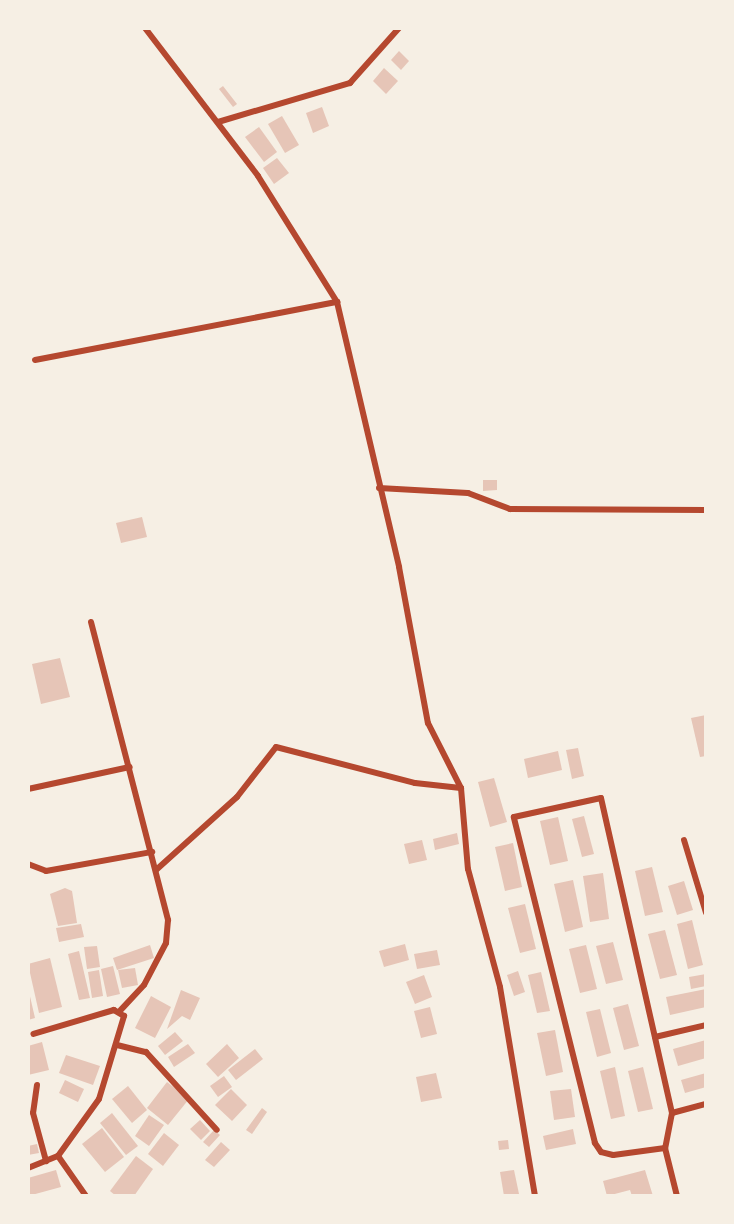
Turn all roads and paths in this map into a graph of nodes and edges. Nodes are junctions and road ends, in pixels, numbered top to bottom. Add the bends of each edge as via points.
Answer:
1 (145, 28) edge
2 (399, 28) edge
3 (218, 122) junction
4 (338, 302) junction
5 (35, 360) dead end
6 (379, 488) junction
7 (705, 510) edge
8 (91, 622) dead end
9 (130, 767) junction
10 (461, 788) junction
11 (28, 789) edge
12 (684, 840) dead end
13 (152, 852) junction
14 (28, 864) edge
15 (156, 870) junction
16 (705, 913) edge
17 (121, 1010) junction
18 (705, 1024) edge
19 (33, 1034) dead end
20 (655, 1037) junction
21 (117, 1045) junction
22 (37, 1085) dead end
23 (705, 1104) edge
24 (672, 1113) junction
25 (217, 1130) dead end
26 (665, 1148) junction
27 (58, 1156) junction
28 (46, 1161) junction
29 (28, 1168) edge
30 (86, 1196) edge
31 (535, 1196) edge
32 (677, 1196) edge

1 - 3 street
2 - 3 street via 350,83
3 - 4 street
4 - 5 street
4 - 6 street
6 - 7 street via 468,493 510,509
6 - 10 street via 428,723
8 - 9 street
9 - 11 street
9 - 13 street
10 - 15 street via 415,783 276,747 237,797
10 - 31 street via 468,869 500,987
12 - 16 street
13 - 14 street via 46,871
13 - 15 street
15 - 17 street via 168,920 166,943 144,985
17 - 19 street
17 - 21 street
18 - 20 street
20 - 24 street
20 - 26 street via 601,798 514,817 595,1143 601,1152 613,1155
21 - 25 street via 146,1052
21 - 27 street via 99,1099
22 - 28 street via 33,1113
23 - 24 street
24 - 26 street
26 - 32 street
27 - 28 street
27 - 30 street
28 - 29 street

